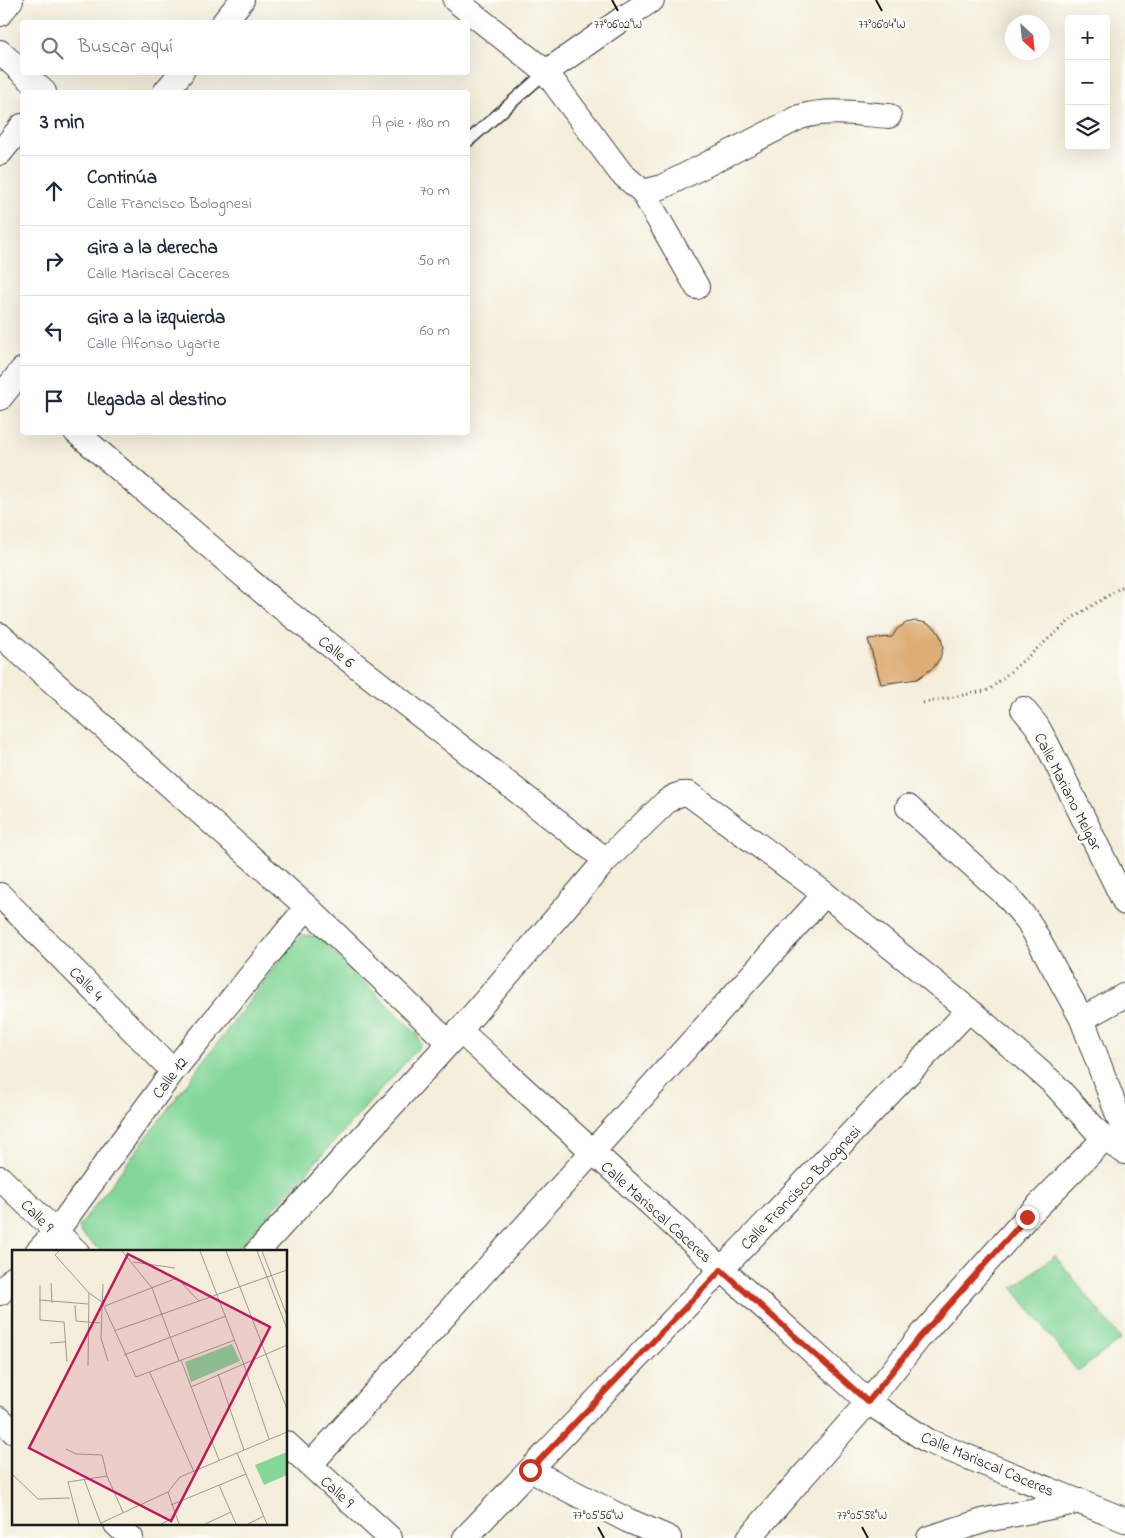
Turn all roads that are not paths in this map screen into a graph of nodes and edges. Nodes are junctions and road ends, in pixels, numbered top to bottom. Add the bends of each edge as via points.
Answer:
1 (11, 0) edge
2 (242, 0) edge
3 (455, 0) edge
4 (652, 0) edge
5 (0, 14) edge
6 (226, 20) edge
7 (0, 52) edge
8 (20, 70) edge
9 (546, 72) junction
10 (25, 75) edge
11 (179, 75) edge
12 (42, 90) edge
13 (167, 90) edge
14 (889, 116) dead end
15 (20, 128) edge
16 (470, 139) edge
17 (0, 153) edge
18 (643, 192) junction
19 (697, 287) dead end
20 (80, 435) edge
21 (0, 635) edge
22 (1024, 708) dead end
23 (908, 807) dead end
24 (606, 860) junction
25 (825, 894) junction
26 (0, 895) edge
27 (1125, 903) edge
28 (307, 907) junction
29 (1125, 995) edge
30 (969, 1010) junction
31 (1082, 1019) junction
32 (454, 1036) junction
33 (173, 1071) junction
34 (1115, 1136) edge
35 (593, 1152) junction
36 (1125, 1152) edge
37 (0, 1178) edge
38 (56, 1232) junction
39 (40, 1250) edge
40 (75, 1250) edge
41 (259, 1250) edge
42 (721, 1270) junction
43 (12, 1280) edge
44 (0, 1292) edge
45 (868, 1402) junction
46 (0, 1420) edge
47 (12, 1430) edge
48 (288, 1445) edge
49 (310, 1465) junction
50 (530, 1470) junction
51 (1081, 1502) junction
52 (1125, 1520) edge
53 (118, 1526) edge
54 (131, 1538) edge
55 (390, 1538) edge
56 (465, 1538) edge
57 (669, 1538) edge
58 (749, 1538) edge
59 (929, 1538) edge

1 - 5 street
2 - 6 street
3 - 9 street
4 - 9 street
7 - 8 street
9 - 16 lane
9 - 18 street via 621,173
10 - 12 street
11 - 13 street
14 - 18 street via 824,112 800,117 662,187
15 - 17 street
18 - 19 street
20 - 24 street, Calle 6 via 277,604
21 - 28 street, Calle Mariscal Caceres
22 - 27 street, Calle Mariano Melgar via 1048,746
23 - 31 street via 1006,895 1028,921
24 - 25 street via 666,802 681,793 689,794
24 - 32 street
25 - 30 street
25 - 35 street
26 - 33 street, Calle 4
28 - 32 street, Calle Mariscal Caceres
28 - 33 street, Calle 12
29 - 31 street
30 - 34 street
30 - 42 street, Calle Francisco Bolognesi
31 - 34 street
32 - 35 street, Calle Mariscal Caceres
32 - 41 street
33 - 38 street, Calle 12
34 - 36 street
34 - 45 street via 1027,1217 925,1331
35 - 42 street, Calle Mariscal Caceres
35 - 49 street
37 - 38 street, Calle 9
38 - 39 street, Calle 12
38 - 40 street, Calle 9
42 - 45 street, Calle Mariscal Caceres
42 - 50 street, Calle Francisco Bolognesi
43 - 44 street
45 - 51 street, Calle Mariscal Caceres via 928,1440
45 - 58 street
46 - 47 street
48 - 49 street, Calle 9
49 - 55 street, Calle 9
50 - 56 street, Calle Francisco Bolognesi
50 - 57 street
51 - 52 street, Calle Mariscal Caceres
51 - 59 street via 986,1520
53 - 54 street

